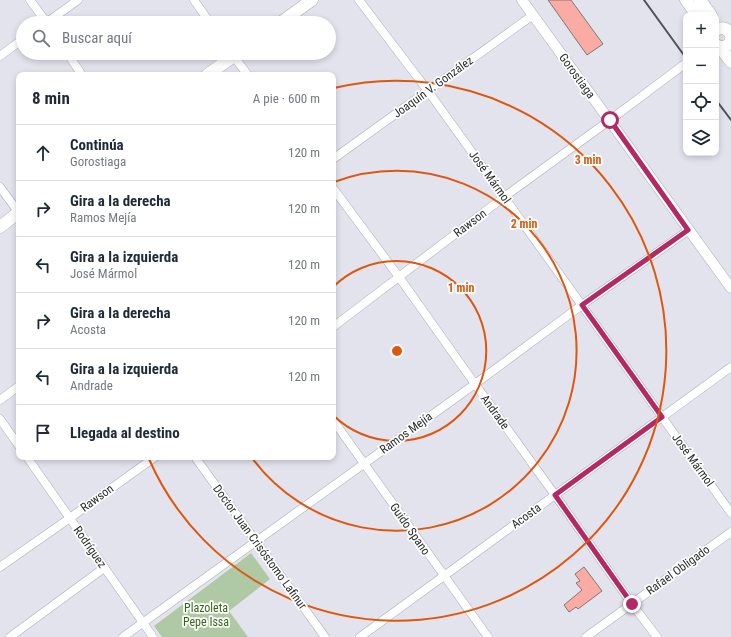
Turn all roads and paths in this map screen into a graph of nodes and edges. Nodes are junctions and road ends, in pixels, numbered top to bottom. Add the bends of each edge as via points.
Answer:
1 (30, 0) edge
2 (78, 0) edge
3 (194, 0) edge
4 (312, 0) edge
5 (359, 0) edge
6 (522, 0) edge
7 (686, 0) edge
8 (700, 0) edge
9 (695, 12) edge
10 (709, 12) edge
11 (533, 15) junction
12 (41, 16) edge
13 (56, 16) edge
14 (205, 16) edge
15 (290, 16) edge
16 (726, 33) edge
17 (16, 44) edge
18 (719, 46) edge
19 (719, 47) edge
20 (0, 56) edge
21 (72, 60) edge
22 (226, 60) edge
23 (238, 60) edge
24 (731, 62) edge
25 (683, 65) edge
26 (80, 72) edge
27 (211, 72) edge
28 (246, 72) edge
29 (428, 91) junction
30 (610, 120) junction
31 (336, 157) edge
32 (0, 187) edge
33 (336, 192) edge
34 (504, 197) junction
35 (16, 209) edge
36 (16, 215) edge
37 (0, 227) edge
38 (688, 230) junction
39 (399, 277) junction
40 (731, 288) edge
41 (582, 305) junction
42 (336, 325) edge
43 (731, 367) edge
44 (475, 384) junction
45 (16, 388) edge
46 (0, 400) edge
47 (662, 417) junction
48 (0, 419) edge
49 (336, 424) edge
50 (16, 442) edge
51 (29, 460) edge
52 (151, 460) edge
53 (197, 460) edge
54 (364, 464) junction
55 (555, 495) junction
56 (731, 513) edge
57 (70, 518) junction
58 (731, 532) edge
59 (256, 542) junction
60 (0, 567) edge
61 (104, 568) junction
62 (444, 576) junction
63 (632, 604) junction
64 (143, 623) junction
65 (10, 637) edge
66 (123, 637) edge
67 (153, 637) edge
68 (325, 637) edge
69 (360, 637) edge
70 (488, 637) edge
71 (586, 637) edge
72 (657, 637) edge

1 - 12 street
2 - 13 street
3 - 14 street
4 - 15 main road
5 - 29 street, José Mármol
6 - 11 street, Gorostiaga
7 - 9 main road
8 - 10 main road
11 - 29 street, Joaquín V. González
11 - 30 street, Gorostiaga
16 - 18 main road via 726,46
17 - 20 street
19 - 24 main road
21 - 26 street
22 - 27 main road
23 - 28 street
25 - 30 street, Rawson
29 - 31 street, Joaquín V. González
29 - 34 street, José Mármol
30 - 34 street, Rawson
30 - 38 street, Gorostiaga
32 - 35 street
33 - 39 street, Andrade
34 - 39 street, Rawson
34 - 41 street, José Mármol
36 - 37 main road
38 - 40 street, Gorostiaga
38 - 41 street, Ramos Mejía
39 - 42 street, Rawson
39 - 44 street, Andrade
41 - 44 street, Ramos Mejía
41 - 47 street, José Mármol
43 - 47 street, Acosta
44 - 54 street, Ramos Mejía
44 - 55 street, Andrade
45 - 46 street
47 - 55 street, Acosta
47 - 56 street, José Mármol
48 - 50 street
49 - 54 street, Guido Spano
51 - 57 street, Rodríguez
52 - 57 street, Rawson
53 - 59 street, Doctor Juan Crisóstomo Lafinur
54 - 59 street, Ramos Mejía
54 - 62 street, Guido Spano
55 - 62 street, Acosta
55 - 63 street, Andrade
57 - 60 street, Rawson
57 - 61 street, Rodríguez
58 - 63 street, Rafael Obligado
59 - 64 street, Ramos Mejía
59 - 68 street, Doctor Juan Crisóstomo Lafinur
61 - 64 street, Rodríguez
61 - 65 street
62 - 69 street, Acosta
62 - 70 street, Guido Spano
63 - 71 street, Rafael Obligado
63 - 72 street, Andrade
64 - 66 street, Ramos Mejía
64 - 67 street, Rodríguez

